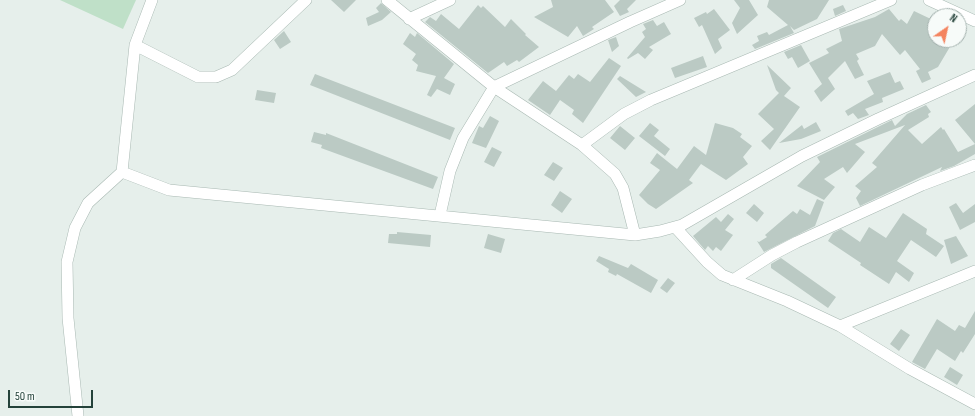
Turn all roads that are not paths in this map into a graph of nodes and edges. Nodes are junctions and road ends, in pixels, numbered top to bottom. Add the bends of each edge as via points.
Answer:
1 (152, 0) edge
2 (306, 0) edge
3 (387, 0) edge
4 (450, 0) edge
5 (680, 0) edge
6 (891, 0) edge
7 (929, 0) edge
8 (409, 19) junction
9 (975, 21) edge
10 (135, 45) junction
11 (975, 75) edge
12 (494, 87) junction
13 (582, 145) junction
14 (975, 164) edge
15 (122, 172) junction
16 (440, 215) junction
17 (675, 227) junction
18 (635, 236) junction
19 (975, 271) edge
20 (733, 280) junction
21 (840, 326) junction
22 (972, 399) edge
23 (78, 416) edge

1 - 10 street
2 - 10 street via 232,70 216,77 198,77
3 - 8 street
4 - 8 street
5 - 12 street via 602,34
6 - 13 street via 652,100 624,114
7 - 9 street
8 - 12 street
10 - 15 street
11 - 17 street via 828,142
12 - 13 street
12 - 16 street via 463,138 450,171
13 - 18 street via 615,174 623,188
14 - 20 street via 922,185 797,242
15 - 16 street via 169,190
15 - 23 street via 88,203 76,228 67,262 68,318
16 - 18 street
17 - 18 street
17 - 20 street via 711,266
19 - 21 street
20 - 21 street via 787,301
21 - 22 street via 910,369

